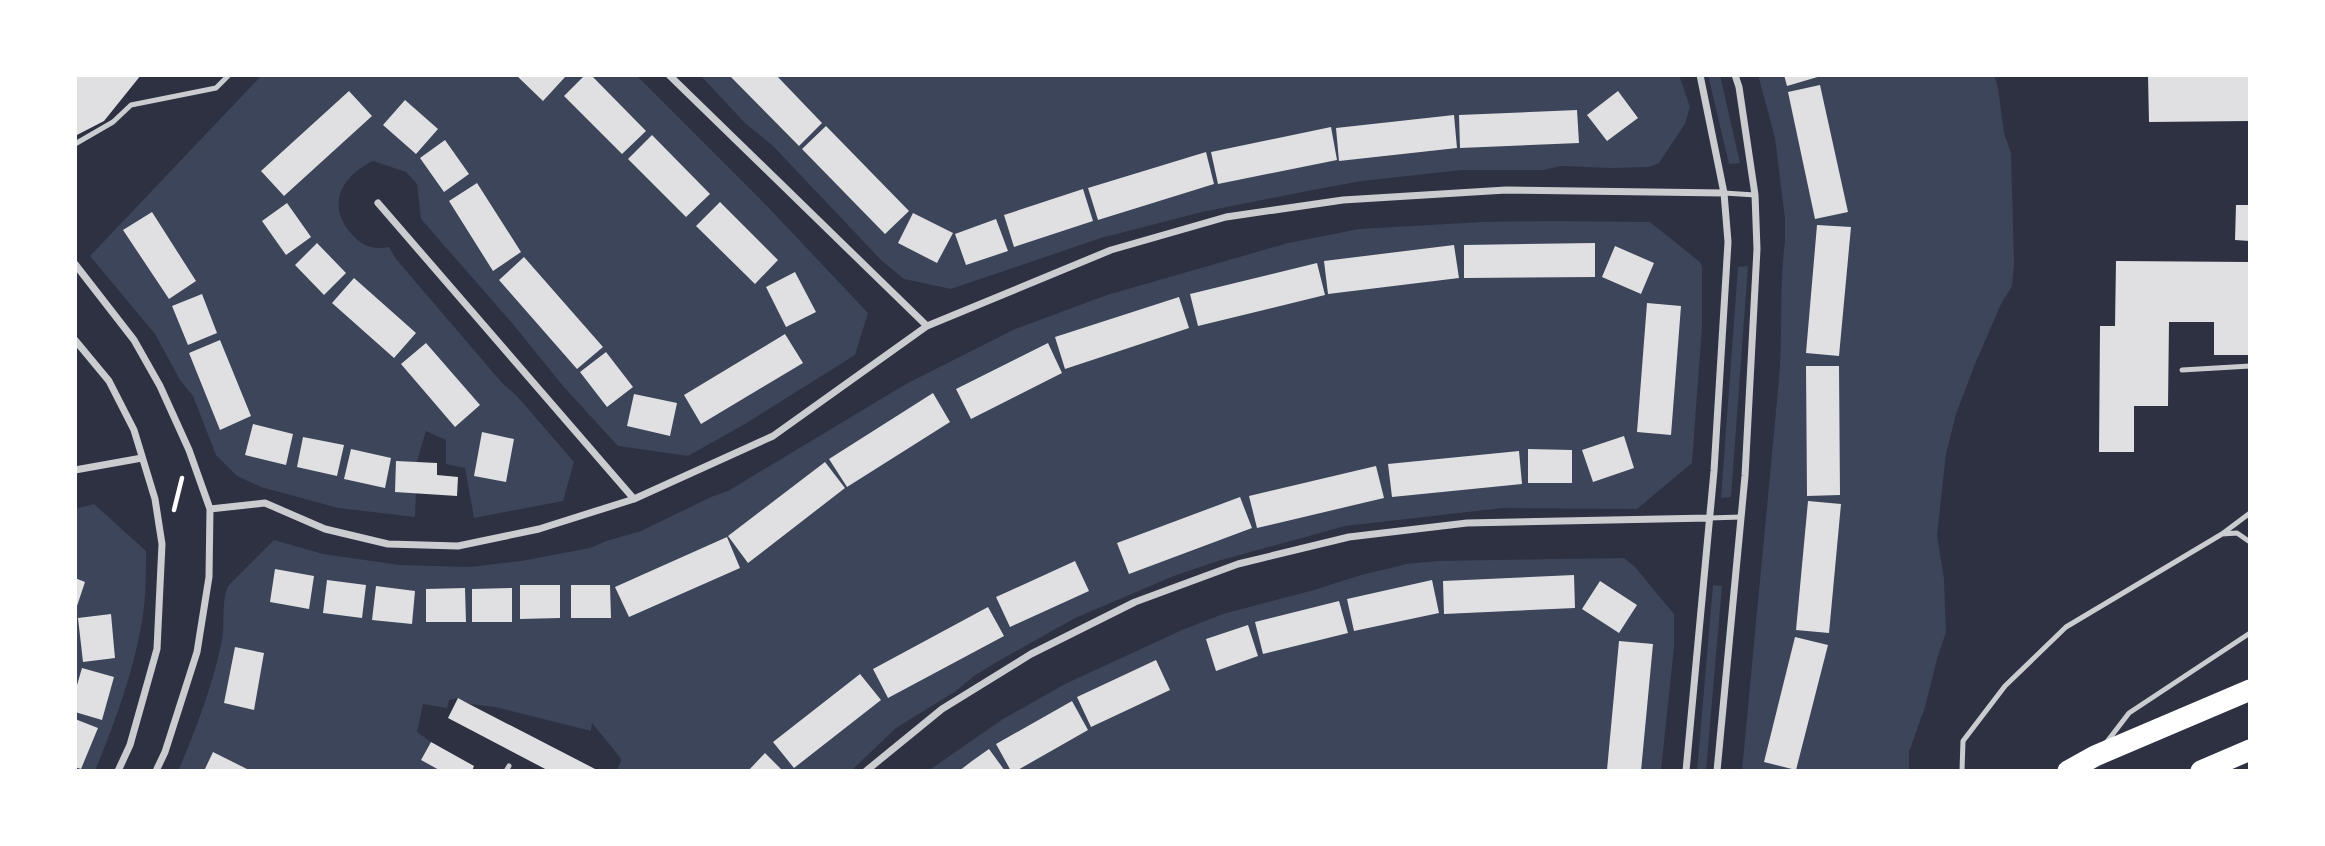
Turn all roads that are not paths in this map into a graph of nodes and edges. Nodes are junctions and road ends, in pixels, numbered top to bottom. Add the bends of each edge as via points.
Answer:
1 (229, 75) edge
2 (669, 75) edge
3 (1700, 75) edge
4 (1735, 75) edge
5 (75, 144) edge
6 (1724, 193) junction
7 (1755, 195) junction
8 (378, 203) dead end
9 (75, 264) edge
10 (927, 326) junction
11 (75, 340) edge
12 (2250, 366) edge
13 (2182, 370) dead end
14 (142, 458) junction
15 (75, 470) edge
16 (634, 499) junction
17 (210, 509) junction
18 (2250, 513) edge
19 (1741, 517) junction
20 (1709, 518) junction
21 (2222, 534) junction
22 (2250, 542) edge
23 (2250, 633) edge
24 (2250, 690) edge
25 (2250, 750) edge
26 (2095, 756) junction
27 (118, 771) edge
28 (156, 771) edge
29 (866, 771) edge
30 (1686, 771) edge
31 (1717, 771) edge
32 (1962, 771) edge
33 (2068, 771) edge
34 (2201, 771) edge

1 - 5 lane via 216,88 131,105 113,122
2 - 10 street
3 - 6 street
4 - 7 street
6 - 7 lane
6 - 10 street via 1506,190 1343,200 1226,217 1111,250
6 - 20 street via 1728,242
7 - 19 street via 1757,249
8 - 16 street
9 - 17 street via 134,340 160,386
10 - 16 street via 773,436
11 - 14 street via 109,381 134,429
12 - 13 lane
14 - 15 street
14 - 27 street via 162,544 157,649 130,745
16 - 17 street via 540,529 458,545 388,544 325,529 265,503
17 - 28 street via 209,577 197,652
18 - 21 lane
19 - 20 lane
19 - 31 street
20 - 29 street via 1467,523 1349,537 1238,564 1135,602 1031,654 942,709
20 - 30 street
21 - 22 lane via 2236,533
21 - 32 lane via 2066,627 2005,686 1963,741
23 - 26 lane via 2129,713
24 - 26 highway
25 - 34 highway
26 - 33 highway

